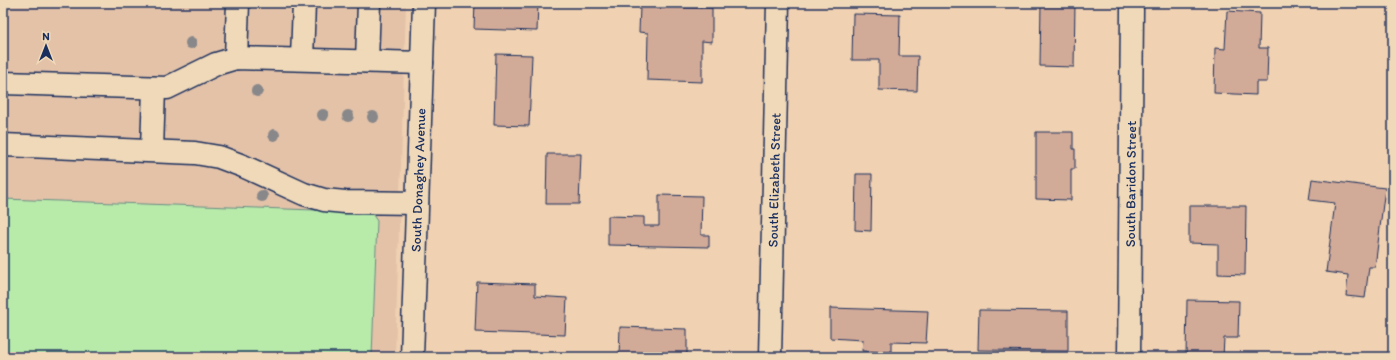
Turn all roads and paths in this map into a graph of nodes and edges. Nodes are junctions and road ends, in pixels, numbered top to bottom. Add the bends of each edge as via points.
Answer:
1 (238, 3) edge
2 (304, 3) edge
3 (369, 3) edge
4 (424, 3) edge
5 (778, 3) edge
6 (1132, 10) dead end
7 (236, 58) junction
8 (302, 60) junction
9 (367, 61) junction
10 (422, 62) junction
11 (3, 83) edge
12 (154, 88) junction
13 (3, 145) edge
14 (152, 150) junction
15 (417, 203) junction
16 (412, 357) edge
17 (770, 357) edge
18 (1129, 357) edge

1 - 7 street
2 - 8 street
3 - 9 street
4 - 10 street, South Donaghey Avenue
5 - 17 street, South Elizabeth Street
6 - 18 street, South Baridon Street
7 - 8 street
7 - 12 street via 216,64 167,88
8 - 9 street
9 - 10 street
10 - 15 street, South Donaghey Avenue
11 - 12 street
12 - 14 street
13 - 14 street
14 - 15 street via 219,157 304,194 324,200
15 - 16 street, South Donaghey Avenue

